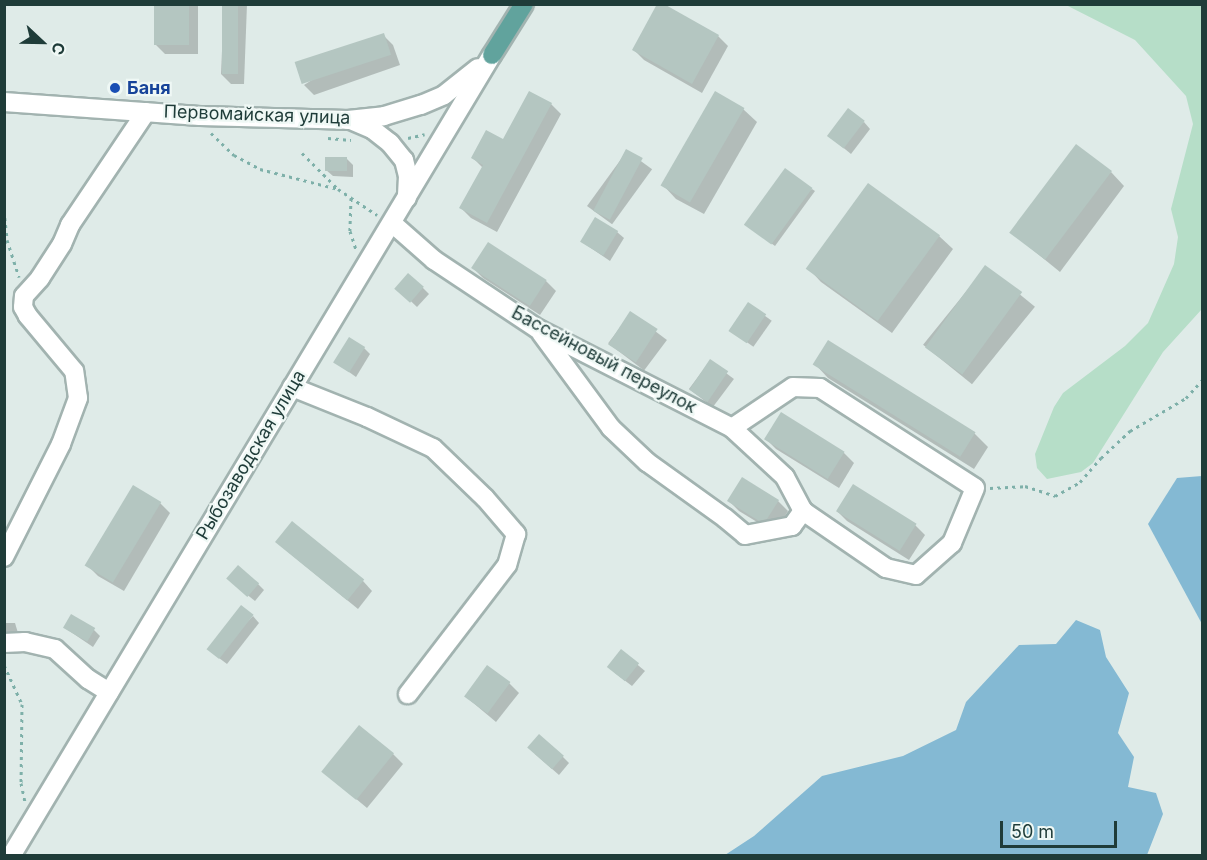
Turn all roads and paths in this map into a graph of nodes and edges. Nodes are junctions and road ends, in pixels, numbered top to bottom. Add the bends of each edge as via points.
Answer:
1 (524, 4) edge
2 (492, 55) junction
3 (4, 102) edge
4 (146, 112) junction
5 (348, 120) junction
6 (211, 132) dead end
7 (302, 153) dead end
8 (338, 189) junction
9 (351, 198) junction
10 (407, 198) junction
11 (4, 210) edge
12 (392, 224) junction
13 (360, 276) junction
14 (24, 296) junction
15 (538, 329) junction
16 (1203, 380) edge
17 (292, 387) junction
18 (732, 428) junction
19 (975, 488) junction
20 (803, 511) junction
21 (4, 556) edge
22 (4, 644) edge
23 (4, 665) edge
24 (109, 692) junction
25 (408, 694) dead end
26 (32, 820) junction
27 (11, 855) edge

1 - 2 main road
2 - 5 street, Первомайская улица via 444,95 384,116
2 - 10 street, Рыбозаводская улица
3 - 4 street, Первомайская улица
4 - 5 street, Первомайская улица
4 - 14 street via 70,225 40,278
5 - 10 street via 372,129 404,160
6 - 8 path via 234,155 260,169
7 - 8 path
8 - 9 path
9 - 12 path
9 - 13 path via 350,231
10 - 12 street, Рыбозаводская улица
11 - 14 path via 7,240
12 - 13 street, Рыбозаводская улица
12 - 15 street, Бассейновый переулок via 434,260
13 - 17 street, Рыбозаводская улица
14 - 21 street via 23,307 28,316 74,371 78,398 61,444
15 - 18 street, Бассейновый переулок
15 - 20 street via 611,428 647,462 745,535 792,526
16 - 19 path via 1186,398 1130,431 1080,482 1055,496 1025,486
17 - 24 street, Рыбозаводская улица
17 - 25 street via 433,448 516,534 507,565
18 - 19 street via 793,387 820,388
18 - 20 street, Бассейновый переулок via 785,477
19 - 20 street, Бассейновый переулок via 952,543 916,575 886,568
22 - 24 street via 25,642 55,649
23 - 26 path via 22,704 21,783
24 - 26 street, Рыбозаводская улица
26 - 27 street, Рыбозаводская улица

